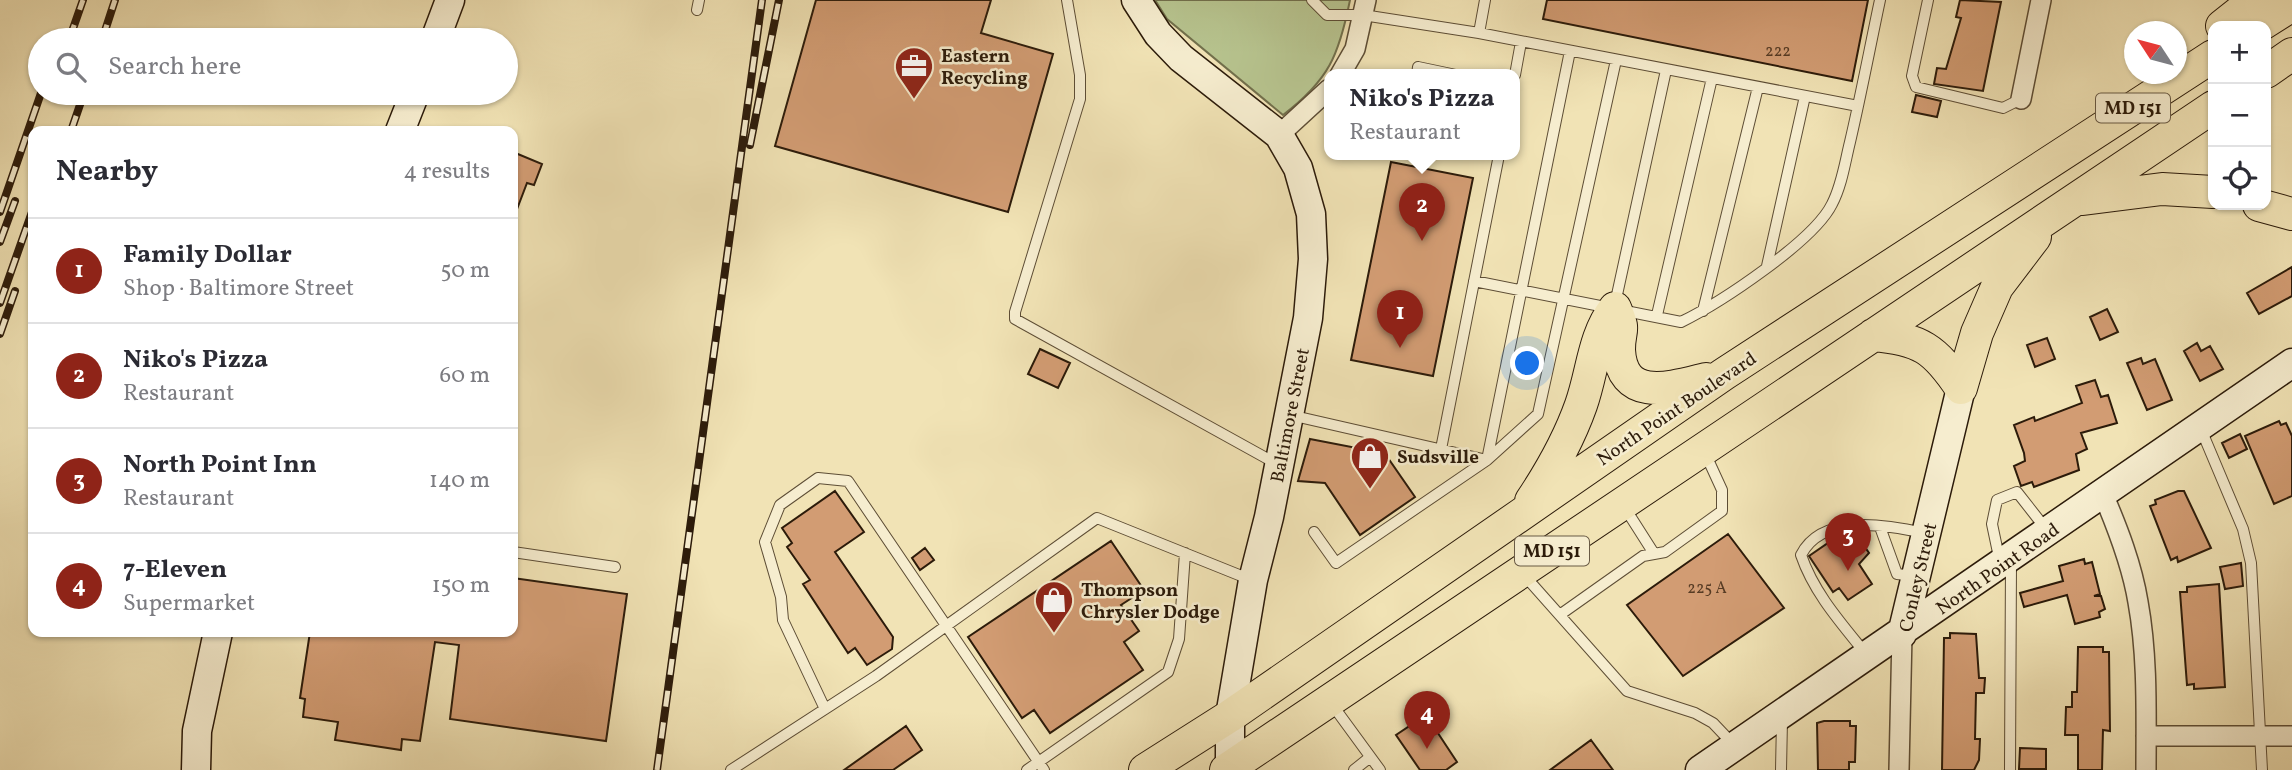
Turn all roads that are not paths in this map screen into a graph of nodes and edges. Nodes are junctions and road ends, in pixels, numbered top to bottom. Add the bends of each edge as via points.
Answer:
1 (450, 0) edge
2 (1067, 0) edge
3 (1136, 0) edge
4 (1312, 0) edge
5 (1485, 0) edge
6 (1880, 0) edge
7 (1928, 0) edge
8 (2041, 0) edge
9 (2255, 0) edge
10 (2292, 5) edge
11 (1365, 8) edge
12 (2228, 21) edge
13 (2267, 21) edge
14 (440, 28) edge
15 (1479, 33) junction
16 (2208, 37) edge
17 (1521, 42) junction
18 (1570, 51) junction
19 (2187, 53) edge
20 (2292, 54) edge
21 (2208, 59) edge
22 (1615, 60) junction
23 (1343, 69) edge
24 (1516, 69) edge
25 (2271, 69) edge
26 (1666, 70) junction
27 (1712, 78) junction
28 (2149, 84) edge
29 (1758, 87) junction
30 (1324, 94) edge
31 (1805, 96) junction
32 (2021, 99) joint
33 (411, 105) edge
34 (1858, 106) junction
35 (2208, 110) edge
36 (403, 126) edge
37 (1279, 135) junction
38 (1496, 160) edge
39 (2053, 160) junction
40 (2208, 192) edge
41 (2062, 208) junction
42 (2271, 208) edge
43 (2292, 214) edge
44 (1767, 266) junction
45 (1474, 281) junction
46 (1521, 291) junction
47 (1564, 299) junction
48 (1615, 308) junction
49 (1703, 312) junction
50 (1657, 316) junction
51 (1873, 335) junction
52 (2292, 363) edge
53 (1724, 374) junction
54 (1961, 388) junction
55 (1290, 415) junction
56 (2200, 427) junction
57 (1441, 449) junction
58 (1703, 449) junction
59 (1487, 460) junction
60 (1280, 466) junction
61 (2103, 494) junction
62 (1622, 504) junction
63 (1524, 512) junction
64 (1880, 527) junction
65 (1314, 532) dead end
66 (2049, 532) junction
67 (1927, 534) junction
68 (1653, 552) junction
69 (518, 553) edge
70 (1185, 553) junction
71 (2006, 562) junction
72 (615, 567) dead end
73 (1522, 572) junction
74 (1917, 577) junction
75 (1253, 580) junction
76 (1561, 614) junction
77 (945, 628) junction
78 (1902, 634) junction
79 (217, 637) edge
80 (1868, 657) junction
81 (1329, 701) junction
82 (825, 709) junction
83 (1783, 713) junction
84 (1230, 716) junction
85 (2146, 736) junction
86 (2262, 736) junction
87 (2292, 736) edge
88 (1734, 747) junction
89 (1369, 758) junction
90 (1042, 766) edge
91 (1229, 769) edge
92 (196, 770) edge
93 (731, 770) edge
94 (1027, 770) edge
95 (1145, 770) edge
96 (1354, 770) edge
97 (1380, 770) edge
98 (1700, 770) edge
99 (1782, 770) edge
100 (1899, 770) edge
101 (2010, 770) edge
102 (2146, 770) edge
103 (2262, 770) edge

1 - 14 street
2 - 60 lane via 1080,99 1016,319
3 - 37 street via 1181,58
4 - 11 lane via 1327,15
5 - 15 lane
6 - 34 lane
7 - 32 lane via 1912,76 1916,87 2003,108
8 - 32 street
9 - 12 main road
10 - 13 main road
11 - 15 lane
11 - 23 street via 1355,49
15 - 17 lane
16 - 19 main road
17 - 18 lane
17 - 24 lane
18 - 22 lane
18 - 46 lane
20 - 25 main road
21 - 39 main road, North Point Boulevard / MD 151
22 - 26 lane
22 - 47 lane
26 - 27 lane
26 - 48 lane
27 - 29 lane
27 - 50 lane
28 - 39 main road
29 - 31 lane
29 - 49 lane
30 - 37 street
31 - 34 lane
31 - 44 lane
33 - 36 street
34 - 44 lane via 1832,205 1819,223
35 - 41 main road, MD 151
37 - 55 street, Baltimore Street via 1298,168 1313,233 1308,318
38 - 45 lane
39 - 53 main road, North Point Boulevard / MD 151
40 - 41 main road via 2162,189
41 - 51 main road, MD 151
41 - 54 main road via 1997,287
42 - 43 main road
44 - 49 lane
45 - 46 lane
45 - 57 lane
46 - 47 lane
46 - 59 lane
47 - 48 lane
47 - 59 lane via 1538,414
48 - 50 lane
48 - 53 main road via 1623,328 1619,350 1625,372 1645,389
48 - 63 main road via 1602,325 1581,404 1552,468
49 - 50 lane via 1682,322
51 - 54 main road via 1920,345 1942,359
51 - 58 main road, MD 151
52 - 56 street, North Point Road
53 - 63 main road, North Point Boulevard / MD 151
54 - 67 street, Conley Street
55 - 57 lane
55 - 60 street, Baltimore Street
56 - 61 street, North Point Road
56 - 86 lane via 2232,497 2251,563
57 - 59 lane
58 - 62 main road, MD 151
58 - 68 lane via 1722,490 1722,511 1665,552
59 - 65 lane via 1336,563
60 - 75 street, Baltimore Street
61 - 66 street, North Point Road
61 - 85 street via 2124,547 2138,602
62 - 68 lane
62 - 73 main road, MD 151
63 - 84 main road, North Point Boulevard / MD 151
64 - 67 lane
64 - 74 lane via 1898,574
64 - 80 lane via 1837,526 1806,544 1801,555 1830,609
66 - 71 street, North Point Road
66 - 71 lane via 2017,492 1997,500 1992,524
67 - 74 street, Conley Street
68 - 76 lane
69 - 72 lane
70 - 75 lane
70 - 77 lane via 1097,518
70 - 90 lane via 1179,639 1168,671
71 - 78 street, North Point Road
71 - 101 lane
73 - 76 lane
73 - 81 main road, MD 151
74 - 78 street, Conley Street
75 - 84 street, Baltimore Street
76 - 88 lane via 1627,691 1695,712 1713,723
77 - 82 lane
77 - 82 lane via 848,481 818,478 780,505 765,542 783,620
77 - 90 lane
78 - 80 street, North Point Road
78 - 100 street, Conley Street
79 - 92 street via 197,731
80 - 83 street, North Point Road
81 - 89 lane
81 - 91 main road, MD 151
82 - 93 lane
83 - 88 street, North Point Road
83 - 99 lane
84 - 91 street, Baltimore Street
84 - 95 main road, North Point Boulevard / MD 151
85 - 86 street
85 - 102 street
86 - 87 street
86 - 103 lane
88 - 98 street, North Point Road
89 - 96 lane
89 - 97 lane
90 - 94 lane

